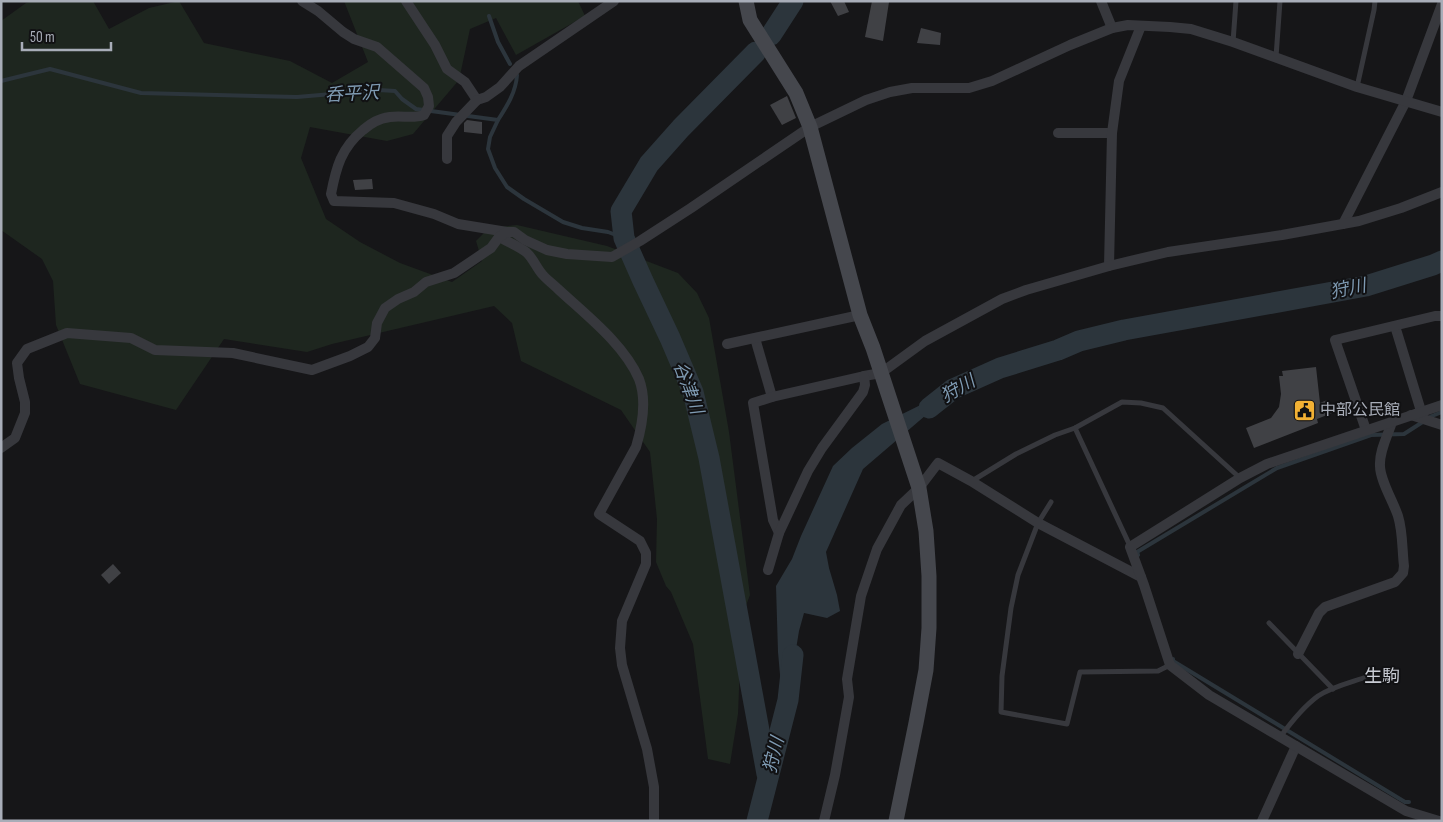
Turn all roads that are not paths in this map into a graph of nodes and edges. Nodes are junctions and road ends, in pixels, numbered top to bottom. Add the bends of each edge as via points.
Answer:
1 (302, 1) edge
2 (406, 1) edge
3 (614, 1) edge
4 (746, 1) edge
5 (1101, 1) edge
6 (1236, 1) edge
7 (1280, 1) edge
8 (1375, 1) edge
9 (1442, 4) edge
10 (1141, 26) junction
11 (1112, 28) junction
12 (1233, 42) junction
13 (1276, 57) junction
14 (1357, 87) junction
15 (477, 100) junction
16 (1406, 101) junction
17 (1442, 112) edge
18 (810, 127) junction
19 (1058, 133) dead end
20 (1112, 133) junction
21 (447, 159) dead end
22 (1442, 192) edge
23 (1343, 224) junction
24 (503, 235) junction
25 (1109, 266) junction
26 (860, 315) junction
27 (1442, 316) edge
28 (1394, 326) junction
29 (755, 338) junction
30 (727, 344) dead end
31 (881, 373) junction
32 (864, 376) junction
33 (772, 398) junction
34 (1442, 405) edge
35 (1416, 413) junction
36 (1392, 422) junction
37 (1442, 426) edge
38 (1075, 428) junction
39 (1366, 430) junction
40 (1, 448) edge
41 (1240, 478) junction
42 (917, 482) junction
43 (971, 482) junction
44 (1051, 502) dead end
45 (1038, 523) junction
46 (779, 533) junction
47 (1130, 547) junction
48 (768, 570) dead end
49 (1141, 577) junction
50 (1269, 624) dead end
51 (1298, 654) junction
52 (1170, 665) junction
53 (1369, 676) dead end
54 (1333, 689) junction
55 (1281, 736) junction
56 (1296, 746) junction
57 (1406, 811) junction
58 (654, 821) edge
59 (824, 821) edge
60 (896, 821) edge
61 (1262, 821) edge
62 (1412, 821) edge
63 (1439, 821) edge

1 - 24 street via 354,39 377,47 424,88 428,98 429,106 424,116 402,115 375,121 352,139 335,173 330,194 334,201 394,203
2 - 15 street via 447,69 465,82
3 - 15 street via 518,66 500,87
4 - 18 street via 750,20 796,93
5 - 11 street
6 - 12 lane
7 - 13 lane
8 - 14 lane
9 - 16 street
10 - 11 street
10 - 12 street via 1191,30
10 - 20 street via 1119,81
11 - 18 street via 992,81 969,88 912,88 890,92
12 - 13 street
13 - 14 street
14 - 16 street
15 - 21 street via 447,136
16 - 17 street
16 - 23 street
18 - 24 street via 692,208 612,257 547,250 514,232
18 - 26 street
19 - 20 street
20 - 25 street
22 - 23 street via 1401,208
23 - 25 street via 1168,252
24 - 40 street via 491,248 454,273 426,282 385,308 377,323 375,338 368,347 312,370 233,352 155,350 131,338 67,333 27,349 17,363 25,402 24,413 16,438
24 - 58 street via 527,253 542,274 608,336 629,360 640,381 643,408 636,447 599,514 640,541 646,553 646,564 622,621 620,648 647,749 654,787
25 - 31 street via 1002,299 925,341
26 - 29 street
26 - 31 street
27 - 28 street
28 - 35 street
28 - 39 street via 1335,340
29 - 30 street
29 - 33 street
31 - 32 street
31 - 42 street
32 - 33 street
32 - 46 street via 863,392 822,448
33 - 46 street via 753,403 773,520
34 - 35 street
35 - 36 street
35 - 37 street
36 - 39 street
36 - 51 street via 1380,457 1380,467 1399,519 1403,574 1395,582 1325,607
38 - 41 lane via 1122,402 1163,408
38 - 43 lane via 1016,454
38 - 47 lane
39 - 41 street via 1267,464
41 - 47 street
42 - 43 street via 938,463
42 - 59 street via 877,549 862,596 847,680 849,697 836,775
42 - 60 street via 926,531 930,628 926,670
43 - 45 street
44 - 45 lane
45 - 49 street
45 - 52 lane via 1018,575 1011,608 1001,712 1066,724 1080,672 1158,671
46 - 48 street
47 - 49 street
49 - 52 street
50 - 51 lane
51 - 54 lane
52 - 55 street via 1209,695
53 - 54 lane
54 - 55 lane via 1319,696 1296,716
55 - 56 street
56 - 57 street
56 - 61 street
57 - 62 street
57 - 63 street

